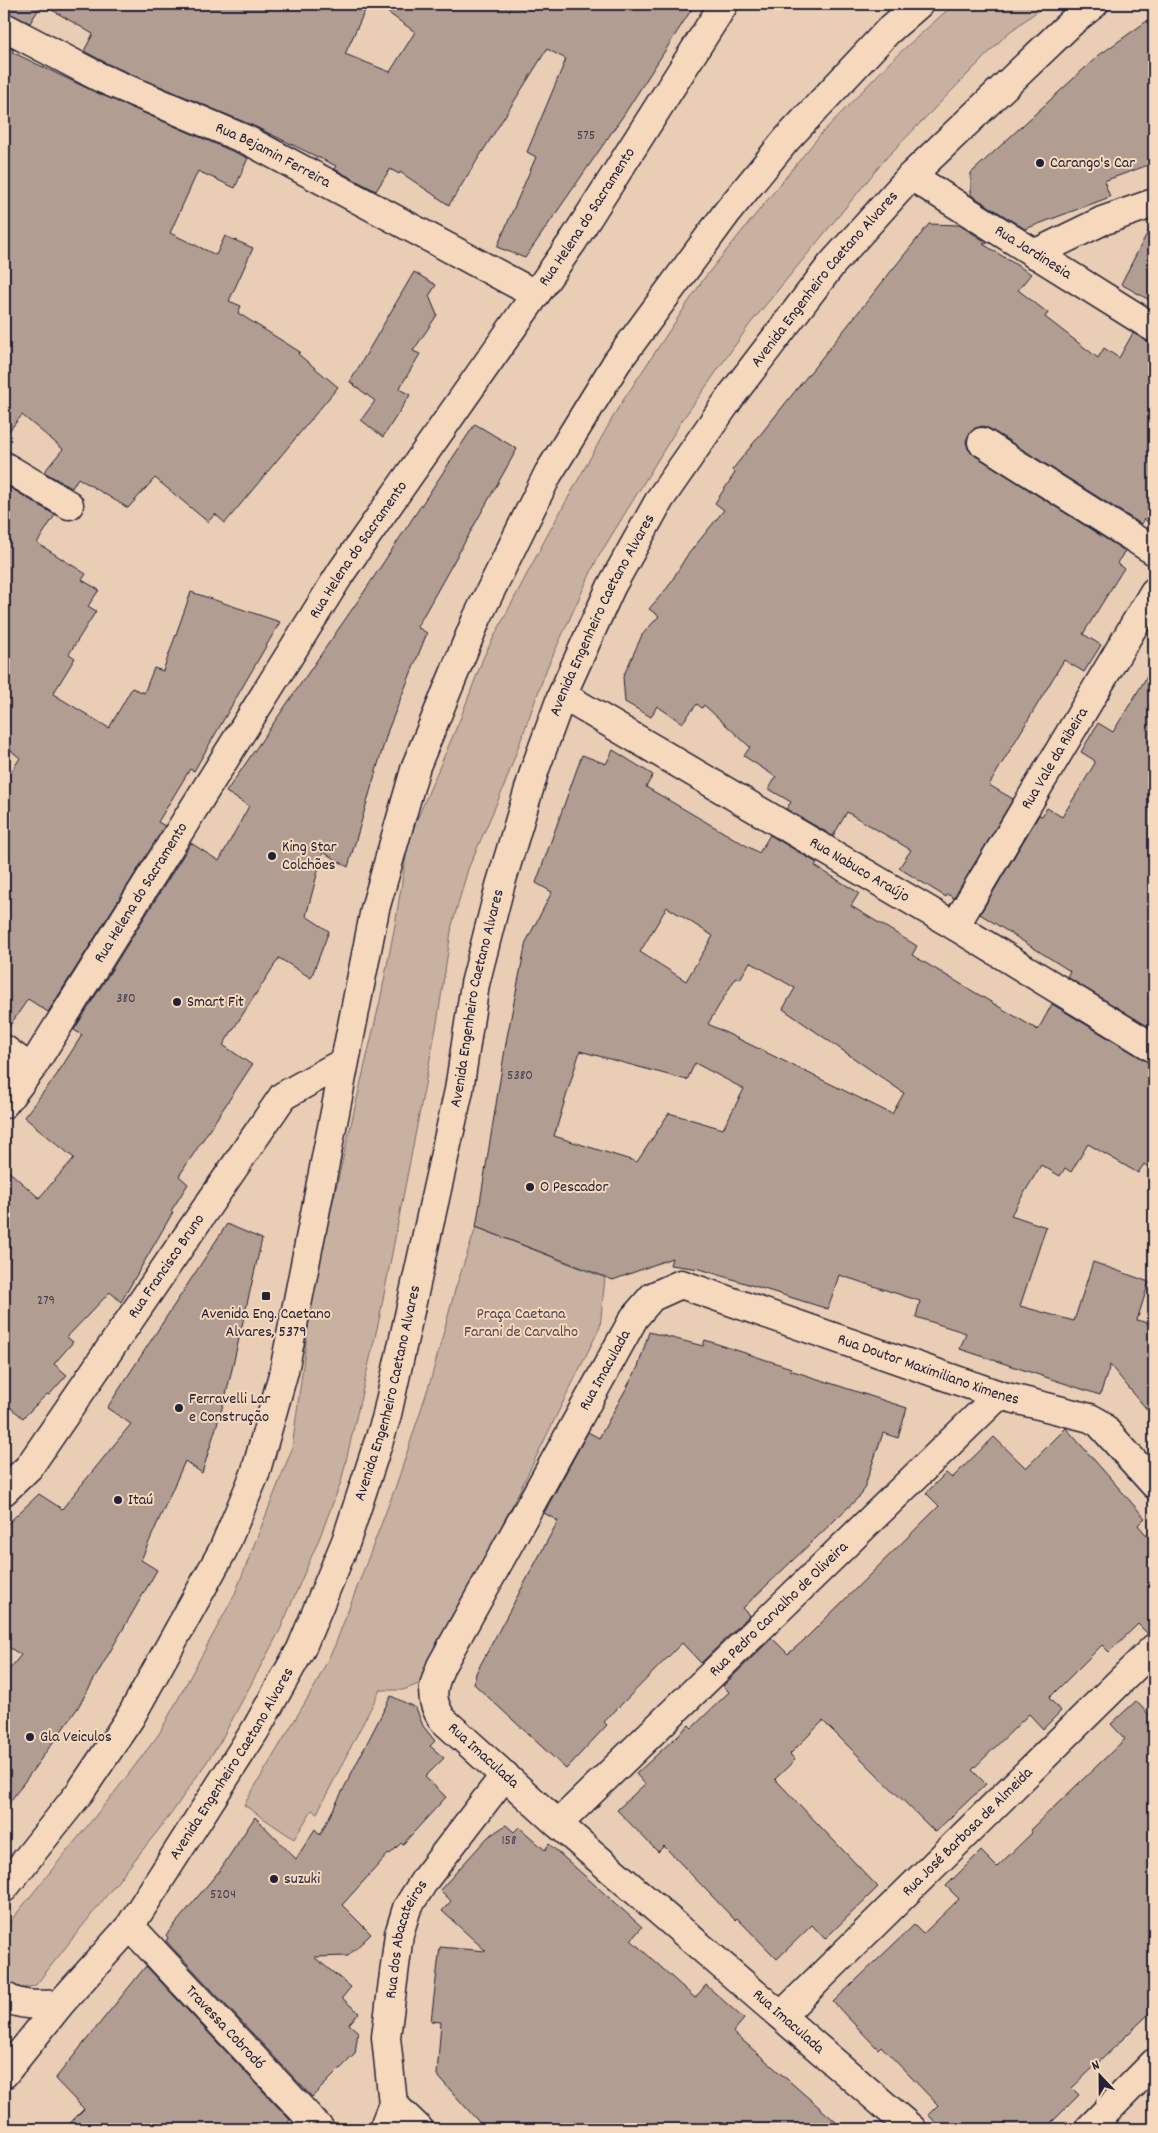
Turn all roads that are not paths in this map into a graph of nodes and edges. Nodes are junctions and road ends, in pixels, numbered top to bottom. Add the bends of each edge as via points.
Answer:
1 (724, 4) edge
2 (919, 4) edge
3 (1094, 4) edge
4 (4, 27) edge
5 (911, 176) junction
6 (1154, 203) edge
7 (1034, 254) junction
8 (534, 294) junction
9 (1154, 328) edge
10 (982, 442) dead end
11 (4, 466) edge
12 (69, 505) dead end
13 (1154, 551) edge
14 (1154, 592) edge
15 (562, 695) junction
16 (955, 926) junction
17 (1154, 1048) edge
18 (4, 1049) edge
19 (344, 1062) junction
20 (31, 1069) junction
21 (4, 1104) edge
22 (681, 1284) joint
23 (999, 1395) junction
24 (1154, 1484) edge
25 (4, 1491) edge
26 (1154, 1648) edge
27 (505, 1775) junction
28 (558, 1824) junction
29 (4, 1888) edge
30 (130, 1926) junction
31 (4, 1996) edge
32 (60, 2004) junction
33 (781, 2016) junction
34 (1154, 2063) edge
35 (4, 2074) edge
36 (393, 2104) junction
37 (320, 2129) edge
38 (383, 2129) edge
39 (419, 2129) edge
40 (912, 2129) edge
41 (1089, 2129) edge

1 - 8 street, Rua Helena do Sacramento via 573,241
2 - 19 street via 888,32 787,139 728,211 617,362 548,474 477,618 416,766 374,909
3 - 5 street, Avenida Engenheiro Caetano Alvares
4 - 8 street, Rua Bejamin Ferreira via 101,78 249,141
5 - 7 street, Rua Jardinesia
5 - 15 street, Avenida Engenheiro Caetano Alvares via 832,264 732,395 660,499 611,587
6 - 7 street via 1102,221
7 - 9 street, Rua Jardinesia
8 - 20 street, Rua Helena do Sacramento via 342,571
10 - 13 street
11 - 12 street
14 - 16 street, Rua Vale da Ribeira
15 - 16 street, Rua Nabuco Araújo
15 - 30 street, Avenida Engenheiro Caetano Alvares via 535,769 500,886 475,984 459,1090 386,1419 346,1541 296,1657 256,1729
16 - 17 street, Rua Nabuco Araújo
18 - 20 street
19 - 25 street, Rua Francisco Bruno via 283,1096 29,1467
19 - 29 street via 284,1371 251,1482 223,1550 130,1718 80,1792
20 - 21 street, Rua Helena do Sacramento
22 - 23 street, Rua Doutor Maximiliano Ximenes
22 - 27 street, Rua Imaculada via 652,1297 634,1318 440,1666 432,1687 435,1708 442,1719
23 - 24 street, Rua Doutor Maximiliano Ximenes via 1075,1413 1099,1423
23 - 28 street, Rua Pedro Carvalho de Oliveira
26 - 33 street, Rua José Barbosa de Almeida
27 - 28 street, Rua Imaculada
27 - 36 street, Rua dos Abacateiros via 407,1908 399,1934 386,2037
28 - 33 street, Rua Imaculada
30 - 32 street, Avenida Engenheiro Caetano Alvares
30 - 37 street, Travessa Cobrodó
31 - 32 street via 30,2005
32 - 35 street, Avenida Engenheiro Caetano Alvares
33 - 40 street, Rua Imaculada
34 - 41 street
36 - 38 street, Rua dos Abacateiros
36 - 39 street

